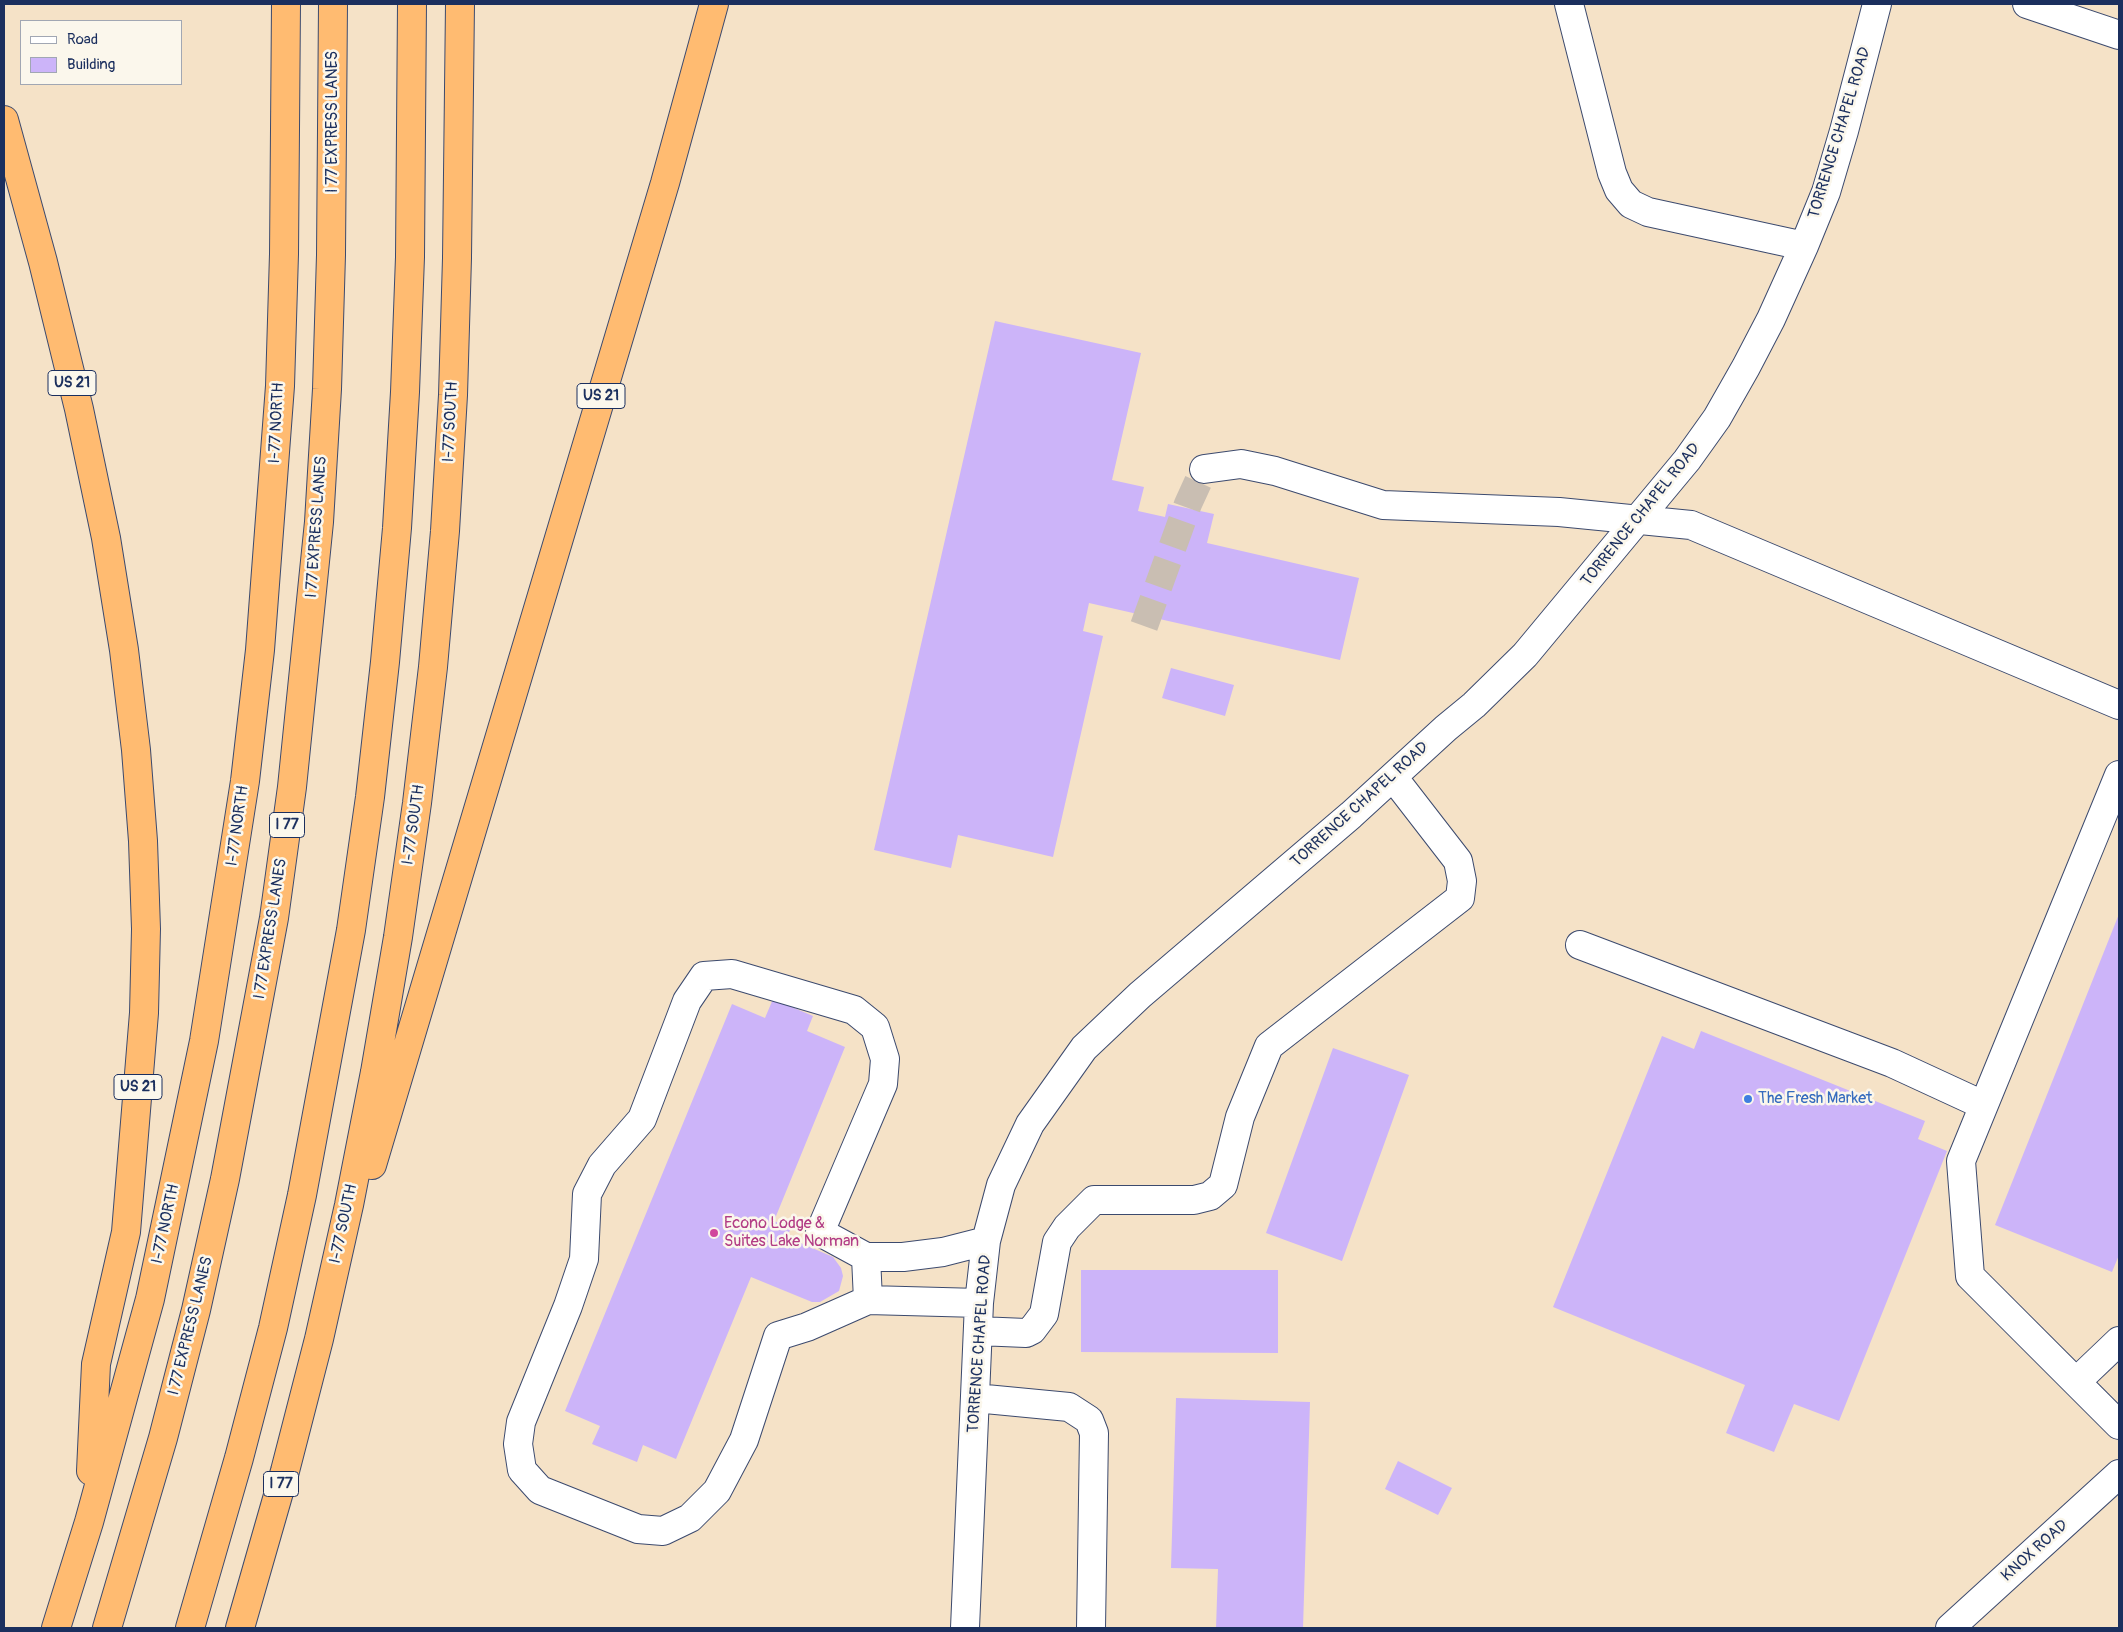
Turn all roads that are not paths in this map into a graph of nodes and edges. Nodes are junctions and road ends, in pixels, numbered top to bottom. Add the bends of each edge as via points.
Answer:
1 (286, 4) edge
2 (333, 4) edge
3 (412, 4) edge
4 (460, 4) edge
5 (714, 4) edge
6 (1570, 4) edge
7 (1877, 4) edge
8 (2027, 4) edge
9 (2119, 34) edge
10 (4, 120) edge
11 (1804, 246) junction
12 (1204, 469) dead end
13 (1638, 521) junction
14 (2119, 705) edge
15 (2119, 775) edge
16 (1393, 777) junction
17 (1580, 945) dead end
18 (1983, 1104) junction
19 (986, 1241) junction
20 (866, 1257) junction
21 (868, 1300) junction
22 (979, 1303) junction
23 (978, 1331) junction
24 (319, 1339) junction
25 (2119, 1341) edge
26 (2076, 1382) junction
27 (975, 1398) junction
28 (2119, 1426) edge
29 (2119, 1474) edge
30 (89, 1522) junction
31 (56, 1628) edge
32 (107, 1628) edge
33 (190, 1628) edge
34 (240, 1628) edge
35 (966, 1628) edge
36 (1091, 1628) edge
37 (1950, 1628) edge

1 - 30 highway, I-77 NORTH via 280,386 261,640 245,781 204,1041 178,1170 150,1299
2 - 32 highway, I 77 EXPRESS LANES / I 77 via 332,255 327,389 317,540 292,787 274,918 225,1179 196,1310 164,1438
3 - 33 highway via 405,402 387,643 370,797 351,930 302,1195 273,1328
4 - 24 highway, I-77 SOUTH / I 77 via 453,394 433,667 417,803 388,995 349,1205
5 - 24 highway, US 21 via 418,1018
6 - 11 street via 1612,173 1619,190 1631,204 1648,212
7 - 11 street, TORRENCE CHAPEL ROAD via 1842,140
8 - 9 street
10 - 30 highway, US 21 via 43,262 106,538 124,650 143,841 144,1013 126,1232 96,1364
11 - 13 street, TORRENCE CHAPEL ROAD via 1771,319 1717,418
12 - 13 street via 1240,464 1275,471 1383,505 1559,512
13 - 14 street via 1690,526
13 - 16 street, TORRENCE CHAPEL ROAD via 1525,656
15 - 18 street
16 - 19 street, TORRENCE CHAPEL ROAD via 1140,995 1084,1048 1030,1124 1001,1185
16 - 23 street via 1458,861 1462,881 1460,898 1270,1046 1240,1117 1223,1185 1210,1196 1194,1200 1094,1200 1057,1242 1044,1314 1032,1330 1026,1333
17 - 18 street via 1883,1060
18 - 26 street via 1961,1161 1970,1276
19 - 20 street via 943,1252
19 - 22 street, TORRENCE CHAPEL ROAD
20 - 21 street
20 - 21 street via 820,1232 883,1084 885,1059 874,1027 854,1010 732,974 704,976 687,1001 642,1119 602,1165 587,1194 584,1259 521,1422 518,1444 522,1470 540,1490 638,1529 663,1531 690,1518 717,1491 744,1440 778,1336
21 - 22 street
22 - 23 street, TORRENCE CHAPEL ROAD
23 - 27 street, TORRENCE CHAPEL ROAD
24 - 34 highway, I-77 SOUTH / I 77
25 - 26 street
26 - 28 street
27 - 35 street, TORRENCE CHAPEL ROAD
27 - 36 street via 1069,1407 1089,1420 1094,1433
29 - 37 street, KNOX ROAD
30 - 31 highway, I-77 NORTH

